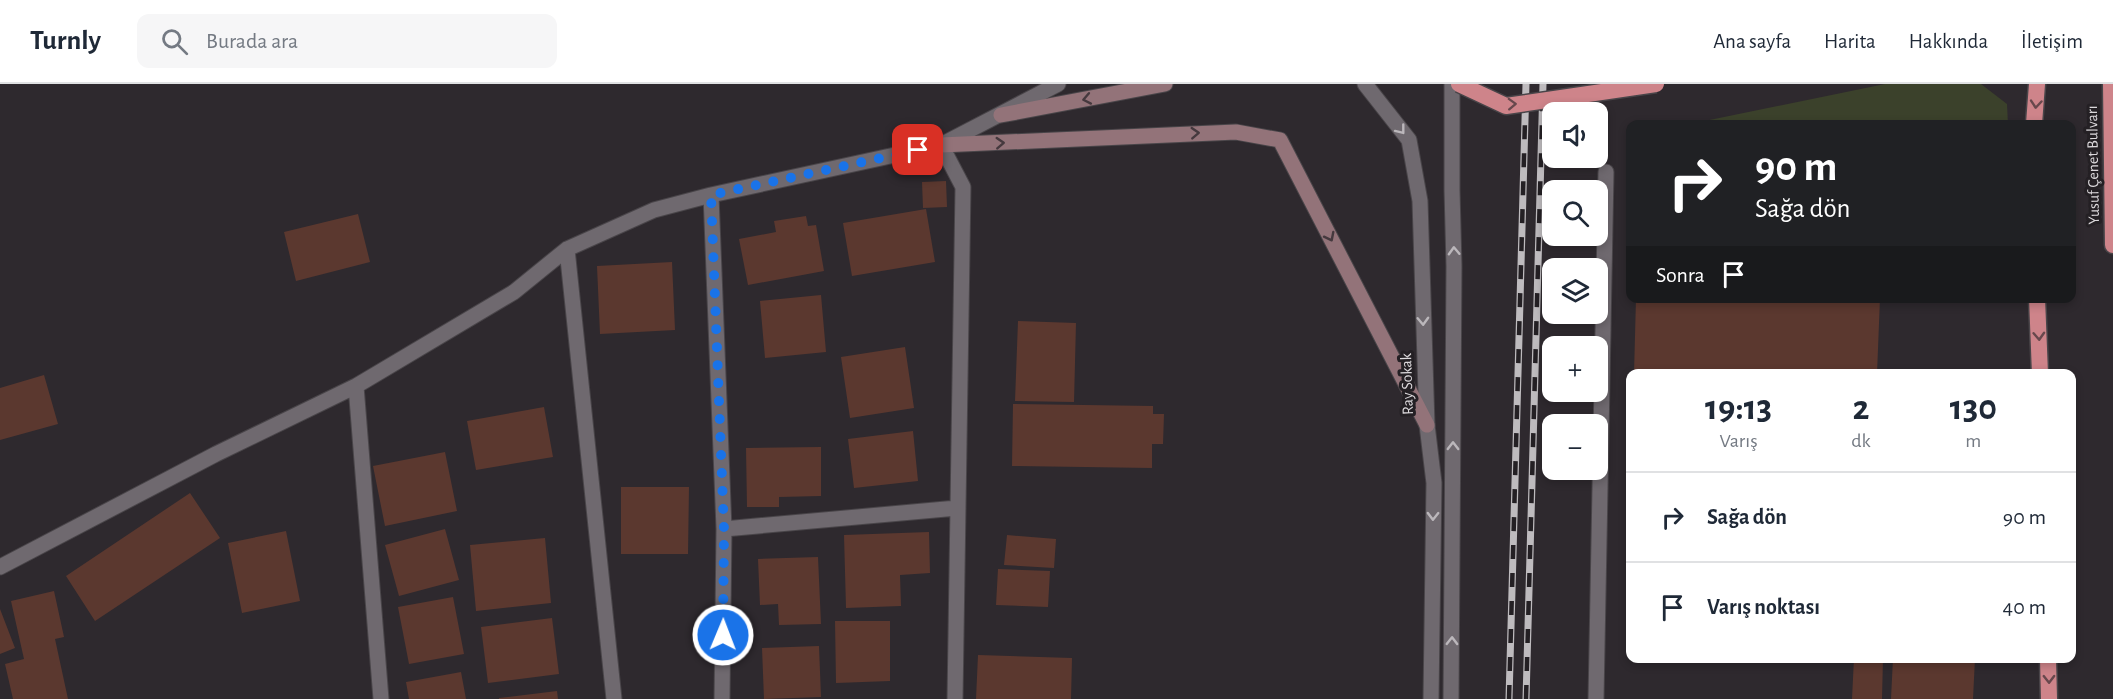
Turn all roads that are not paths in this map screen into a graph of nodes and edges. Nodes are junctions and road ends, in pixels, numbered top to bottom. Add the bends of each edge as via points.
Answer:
1 (1058, 84) edge
2 (1165, 84) edge
3 (1365, 84) edge
4 (1452, 84) edge
5 (1459, 84) edge
6 (1656, 84) edge
7 (2037, 84) edge
8 (2111, 84) edge
9 (1001, 115) junction
10 (2034, 120) edge
11 (942, 145) junction
12 (1606, 172) dead end
13 (711, 195) junction
14 (2113, 245) edge
15 (567, 249) junction
16 (2037, 303) edge
17 (2040, 369) edge
18 (356, 386) junction
19 (1427, 425) junction
20 (957, 508) junction
21 (724, 530) junction
22 (0, 567) edge
23 (2048, 663) edge
24 (381, 699) edge
25 (614, 699) edge
26 (722, 699) edge
27 (955, 699) edge
28 (1431, 699) edge
29 (1451, 699) edge
30 (1596, 699) edge
31 (2049, 699) edge

1 - 9 street
2 -> 9 main road
3 -> 19 street, Ray Sokak via 1409,140 1420,201
29 -> 4 street
5 -> 6 highway, bridge via 1506,106
7 -> 10 highway
8 - 14 highway, Yusuf Çenet Bulvarı
9 - 11 street
11 - 13 street
11 -> 19 main road via 1236,132 1280,140
11 - 20 street via 963,187
12 - 30 street
13 - 15 street via 654,210
13 - 21 street
15 - 18 street via 514,292
15 - 25 street
16 -> 17 highway
18 - 22 street
18 - 24 street
19 -> 28 street, Ray Sokak via 1434,483
20 - 21 street
20 - 27 street
21 - 26 street
23 -> 31 highway

